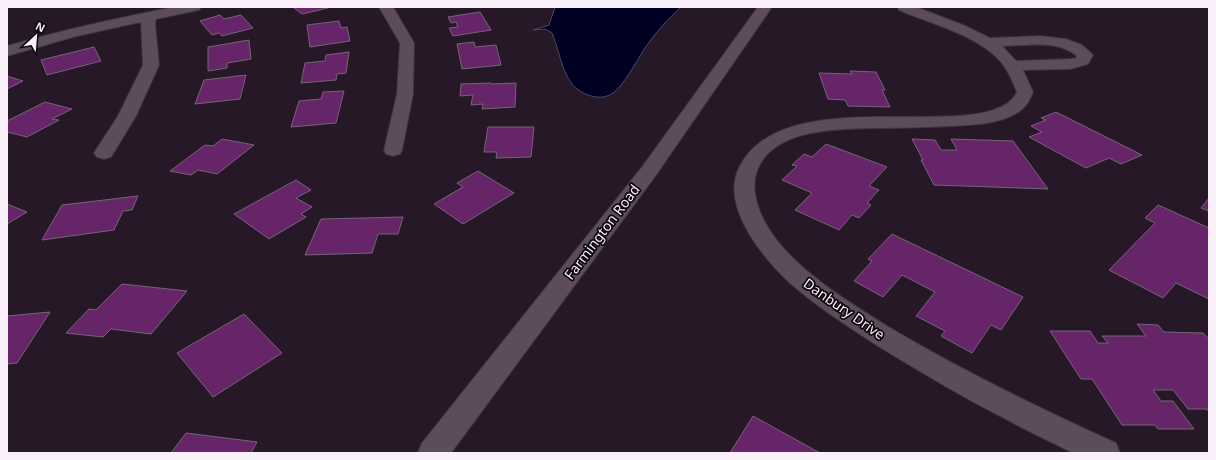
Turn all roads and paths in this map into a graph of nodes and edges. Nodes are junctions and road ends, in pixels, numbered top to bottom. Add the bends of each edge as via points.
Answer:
1 (194, 7) edge
2 (386, 7) edge
3 (765, 7) edge
4 (904, 7) edge
5 (150, 17) junction
6 (989, 43) junction
7 (7, 51) edge
8 (1014, 66) junction
9 (393, 150) dead end
10 (104, 153) dead end
11 (433, 453) edge
12 (1105, 453) edge

1 - 5 street
2 - 9 street via 407,43 405,94
3 - 11 street, Farmington Road via 649,171
4 - 6 street, Danbury Drive
5 - 7 street via 48,39
5 - 10 street via 148,23 151,65 127,116
6 - 8 street, Danbury Drive
6 - 8 street, Danbury Drive via 1063,43 1080,49 1085,56 1082,61 1070,64
8 - 12 street, Danbury Drive via 1025,92 1020,102 1009,110 988,118 832,124 805,128 781,137 761,150 749,166 743,185 747,203 754,223 771,248 794,273 832,304 920,359 993,399

